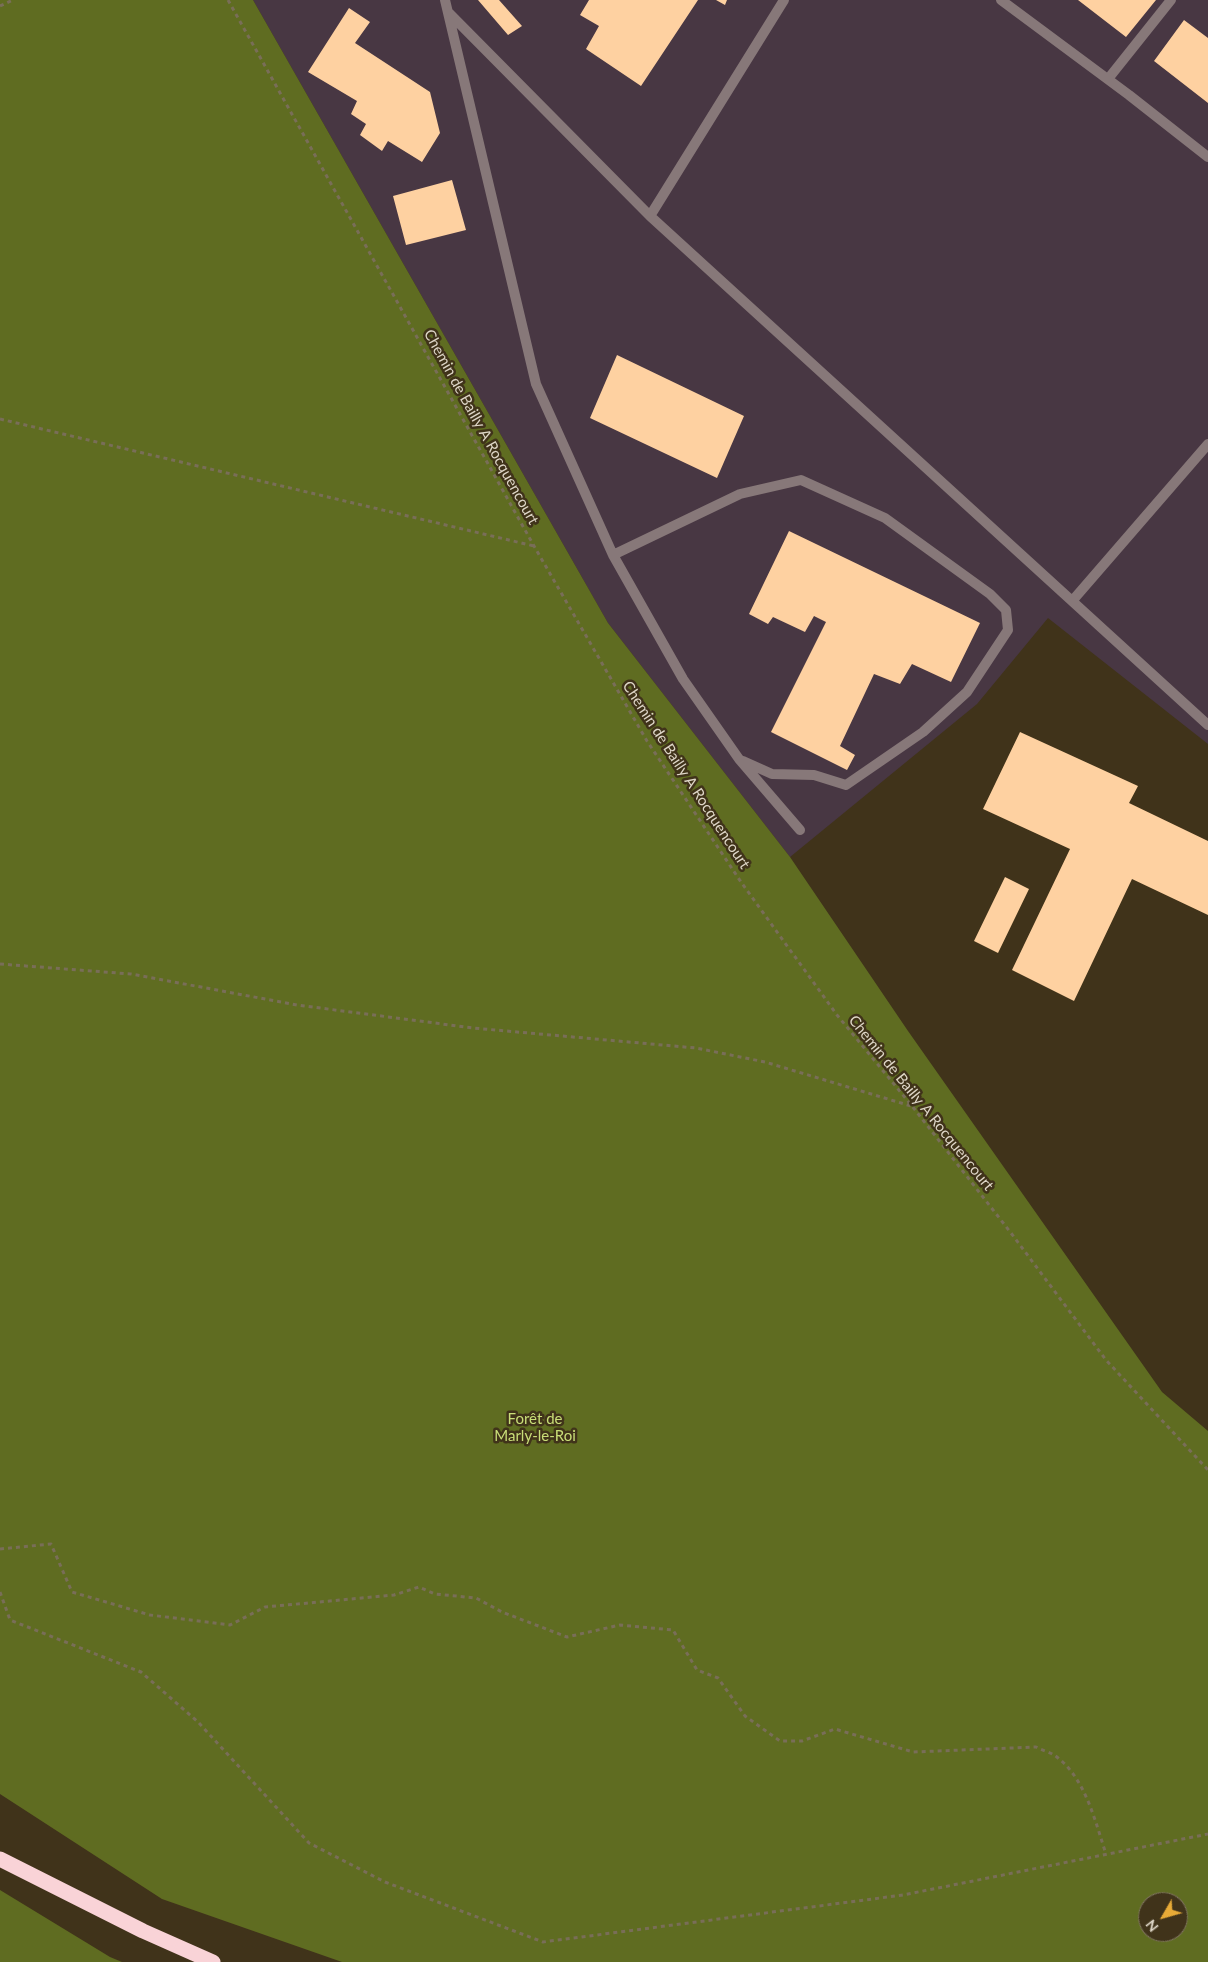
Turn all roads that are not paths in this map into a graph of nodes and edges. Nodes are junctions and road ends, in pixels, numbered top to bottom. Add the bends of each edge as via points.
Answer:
1 (445, 0) edge
2 (784, 0) edge
3 (1000, 0) edge
4 (1171, 0) edge
5 (448, 12) junction
6 (1108, 79) junction
7 (1208, 157) edge
8 (650, 216) junction
9 (1208, 444) edge
10 (614, 555) junction
11 (1073, 600) junction
12 (1208, 725) edge
13 (739, 759) junction
14 (800, 830) dead end
15 (0, 1858) edge
16 (213, 1962) edge

1 - 5 lane
2 - 8 lane
3 - 6 lane
4 - 6 lane
5 - 8 lane
5 - 10 lane via 536,384
6 - 7 lane
8 - 11 lane
9 - 11 lane
10 - 13 lane via 684,679
10 - 13 lane via 740,494 801,480 884,518 990,594 1006,610 1008,630 967,692 922,732 846,785 814,774 772,774
11 - 12 lane
13 - 14 lane
15 - 16 highway via 143,1931

